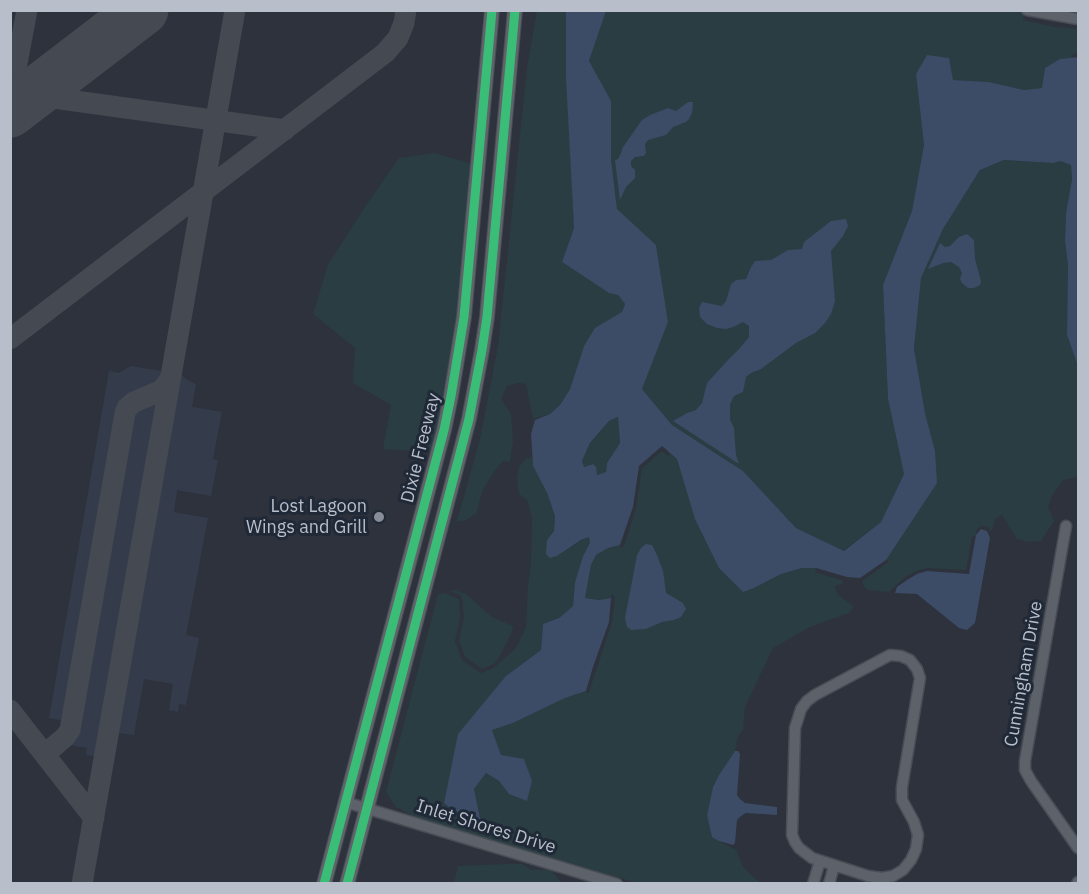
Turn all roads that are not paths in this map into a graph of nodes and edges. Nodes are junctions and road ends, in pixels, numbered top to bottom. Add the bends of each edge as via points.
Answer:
1 (492, 10) edge
2 (515, 10) edge
3 (1027, 10) edge
4 (1078, 19) edge
5 (1066, 526) dead end
6 (345, 802) junction
7 (366, 808) junction
8 (1078, 848) edge
9 (820, 861) junction
10 (834, 866) junction
11 (324, 884) edge
12 (347, 884) edge
13 (617, 884) edge
14 (813, 884) edge
15 (829, 884) edge

1 - 6 main road, Dixie Freeway via 464,317 452,396
2 - 7 main road via 482,350 469,419
3 - 4 street
5 - 8 street, Cunningham Drive via 1025,770
6 - 7 street, Inlet Shores Drive
6 - 11 main road, Dixie Freeway
7 - 12 main road
7 - 13 street, Inlet Shores Drive
9 - 10 street
9 - 10 street via 799,848 792,834 795,728 801,709 815,695 882,658 901,656 910,660 920,678 902,787 902,800 918,835 916,849 903,870 893,876 868,876
9 - 14 street
10 - 15 street

